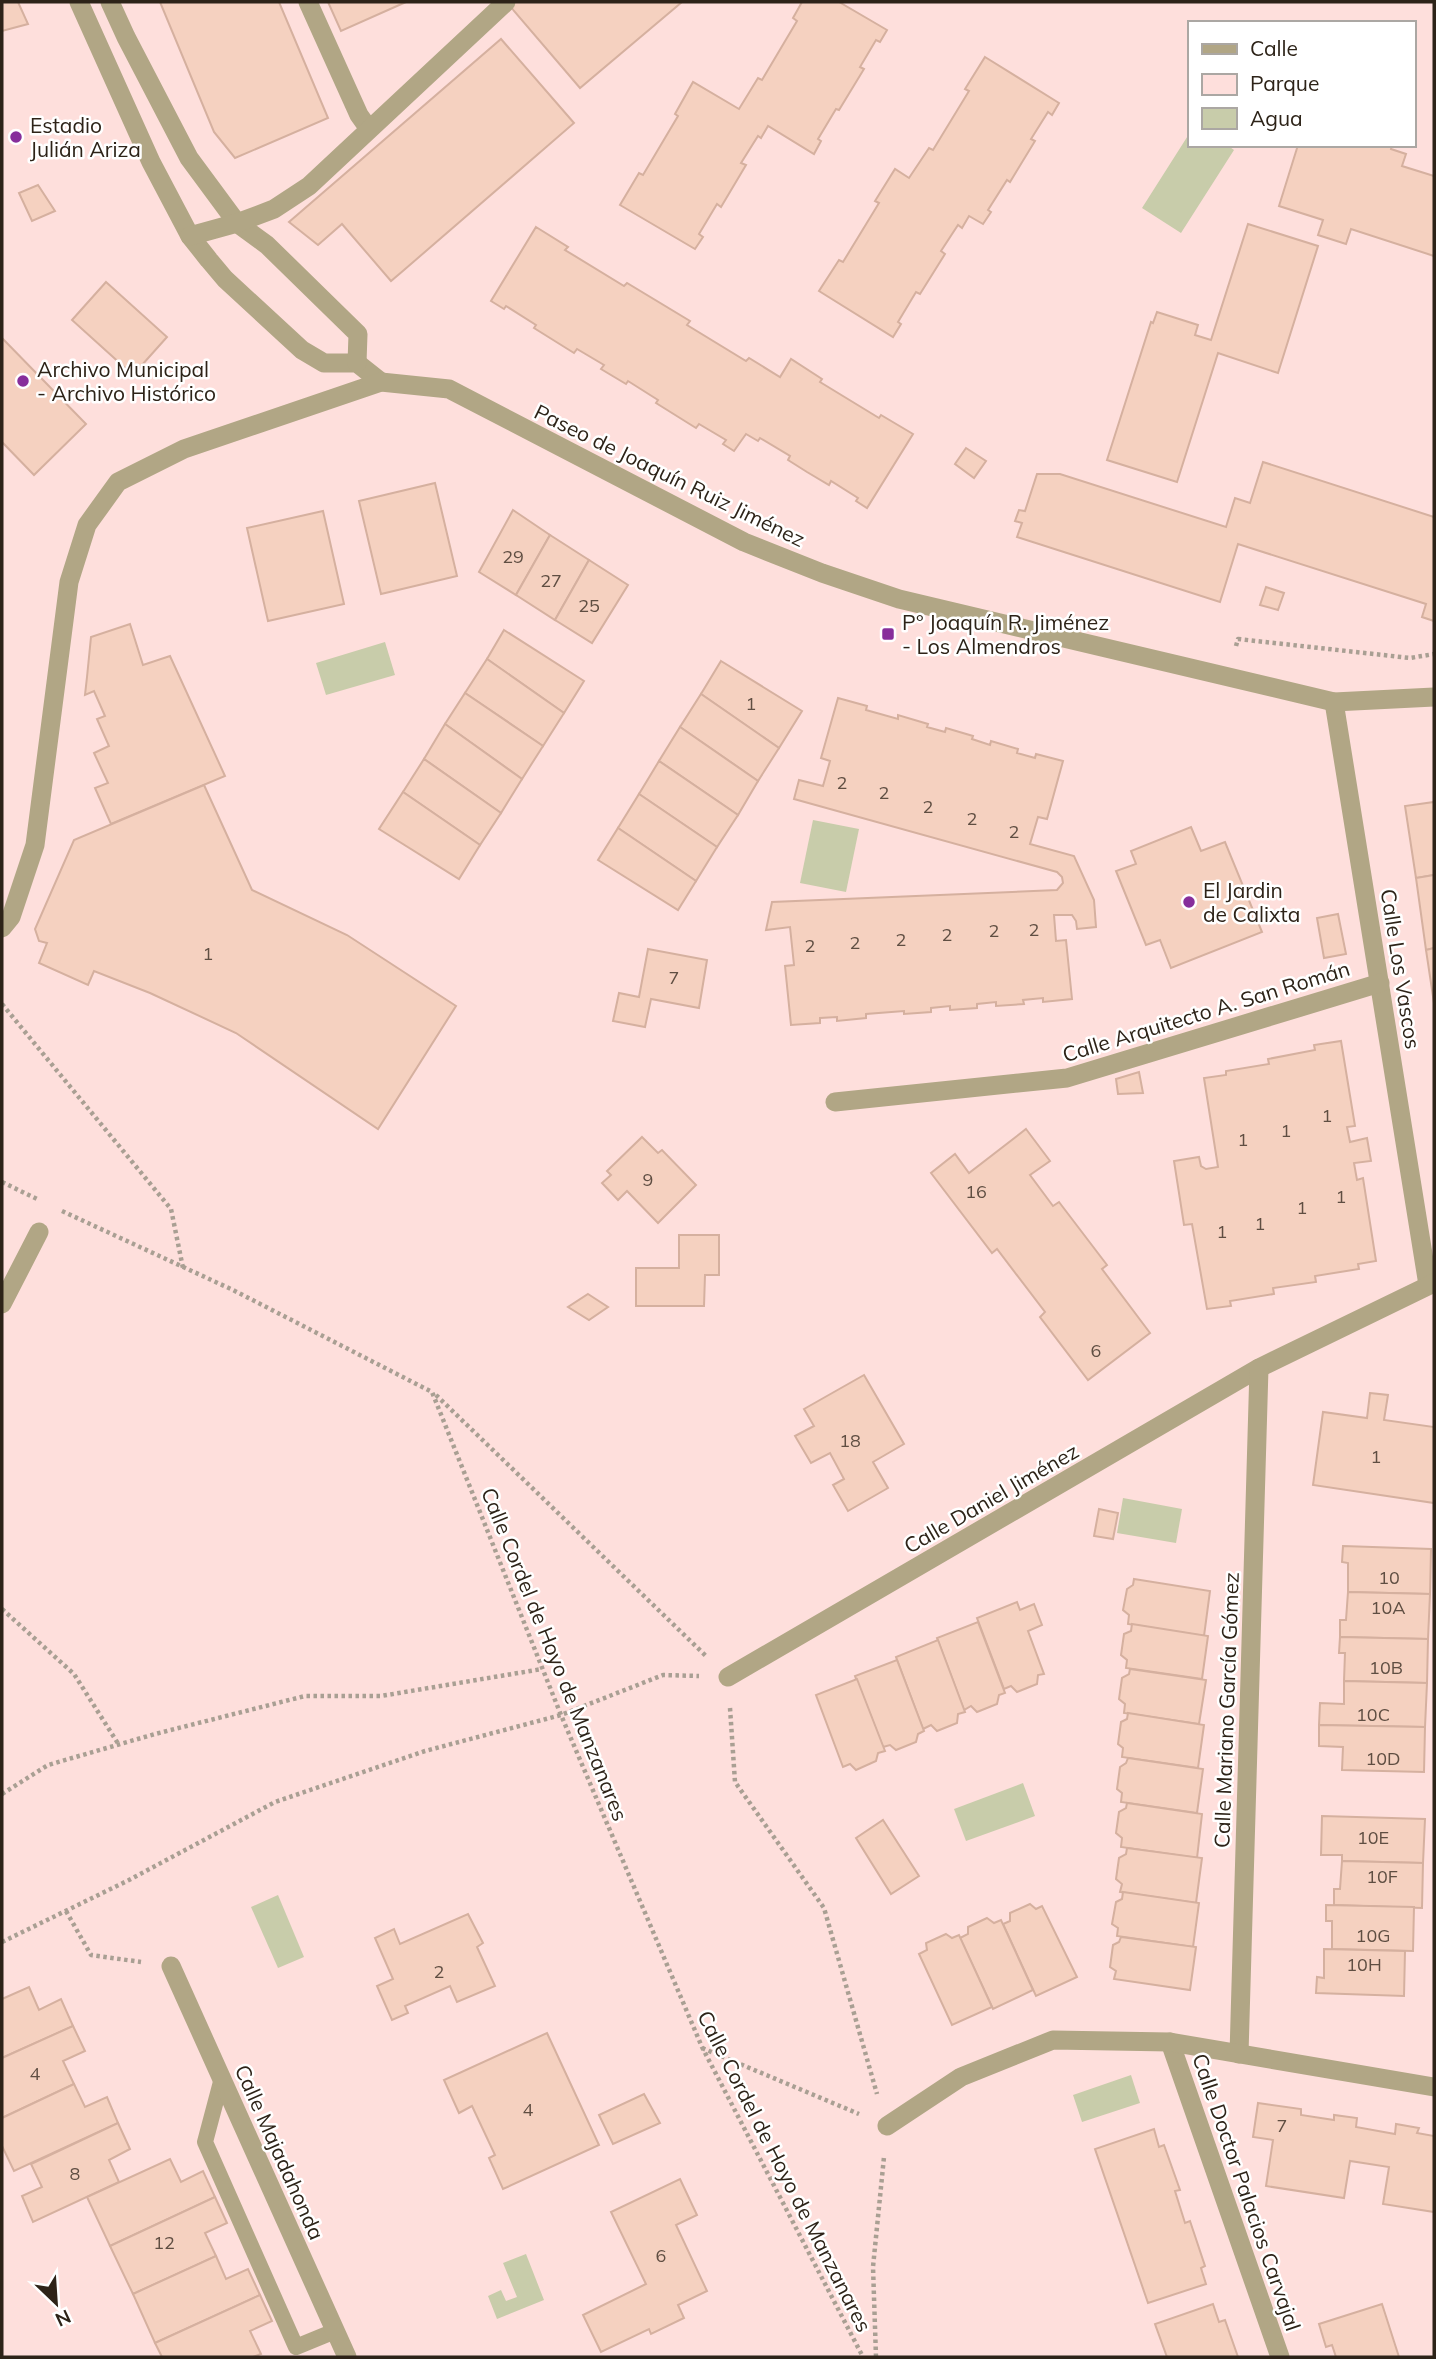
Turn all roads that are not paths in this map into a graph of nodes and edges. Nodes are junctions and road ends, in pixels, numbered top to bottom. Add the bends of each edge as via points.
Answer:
1 (79, 2) edge
2 (110, 2) edge
3 (308, 2) edge
4 (506, 2) edge
5 (369, 129) junction
6 (237, 223) junction
7 (190, 236) junction
8 (357, 363) junction
9 (381, 382) junction
10 (1434, 697) edge
11 (1334, 702) junction
12 (2, 928) edge
13 (1380, 983) junction
14 (835, 1102) dead end
15 (38, 1232) dead end
16 (1431, 1284) edge
17 (2, 1304) edge
18 (1259, 1368) junction
19 (728, 1677) road end
20 (171, 1966) road end
21 (1170, 2042) junction
22 (1238, 2054) junction
23 (222, 2078) junction
24 (1434, 2087) edge
25 (887, 2126) road end
26 (335, 2331) junction
27 (347, 2357) edge
28 (1280, 2357) edge

1 - 7 street via 151,162
2 - 6 street via 190,158
3 - 5 street
4 - 5 street
5 - 6 street via 310,186 274,209
6 - 7 street
6 - 8 street via 267,245 358,334
7 - 8 street via 225,279 303,350 324,363
8 - 9 street
9 - 11 street, Paseo de Joaquín Ruiz Jiménez via 449,389 744,542 899,600
9 - 12 street, Paseo de Joaquín Ruiz Jiménez via 184,449 118,482 87,525 69,582 35,845 11,917
10 - 11 street, Paseo de Joaquín Ruiz Jiménez
11 - 13 street, Calle Los Vascos
13 - 14 street, Calle Arquitecto A. San Román via 1067,1078
13 - 16 street, Calle Los Vascos
15 - 17 street
16 - 18 street, Calle Daniel Jiménez
18 - 19 street, Calle Daniel Jiménez
18 - 22 street, Calle Mariano García Gómez
20 - 23 street, Calle Majadahonda
21 - 22 street, Calle Doctor Palacios Carvajal
21 - 25 street, Calle Doctor Palacios Carvajal via 1054,2040 961,2077
21 - 28 street, Calle Doctor Palacios Carvajal
22 - 24 street, Calle Doctor Palacios Carvajal
23 - 26 street, Calle Majadahonda
23 - 26 lane via 205,2141 296,2347
26 - 27 street, Calle Majadahonda

